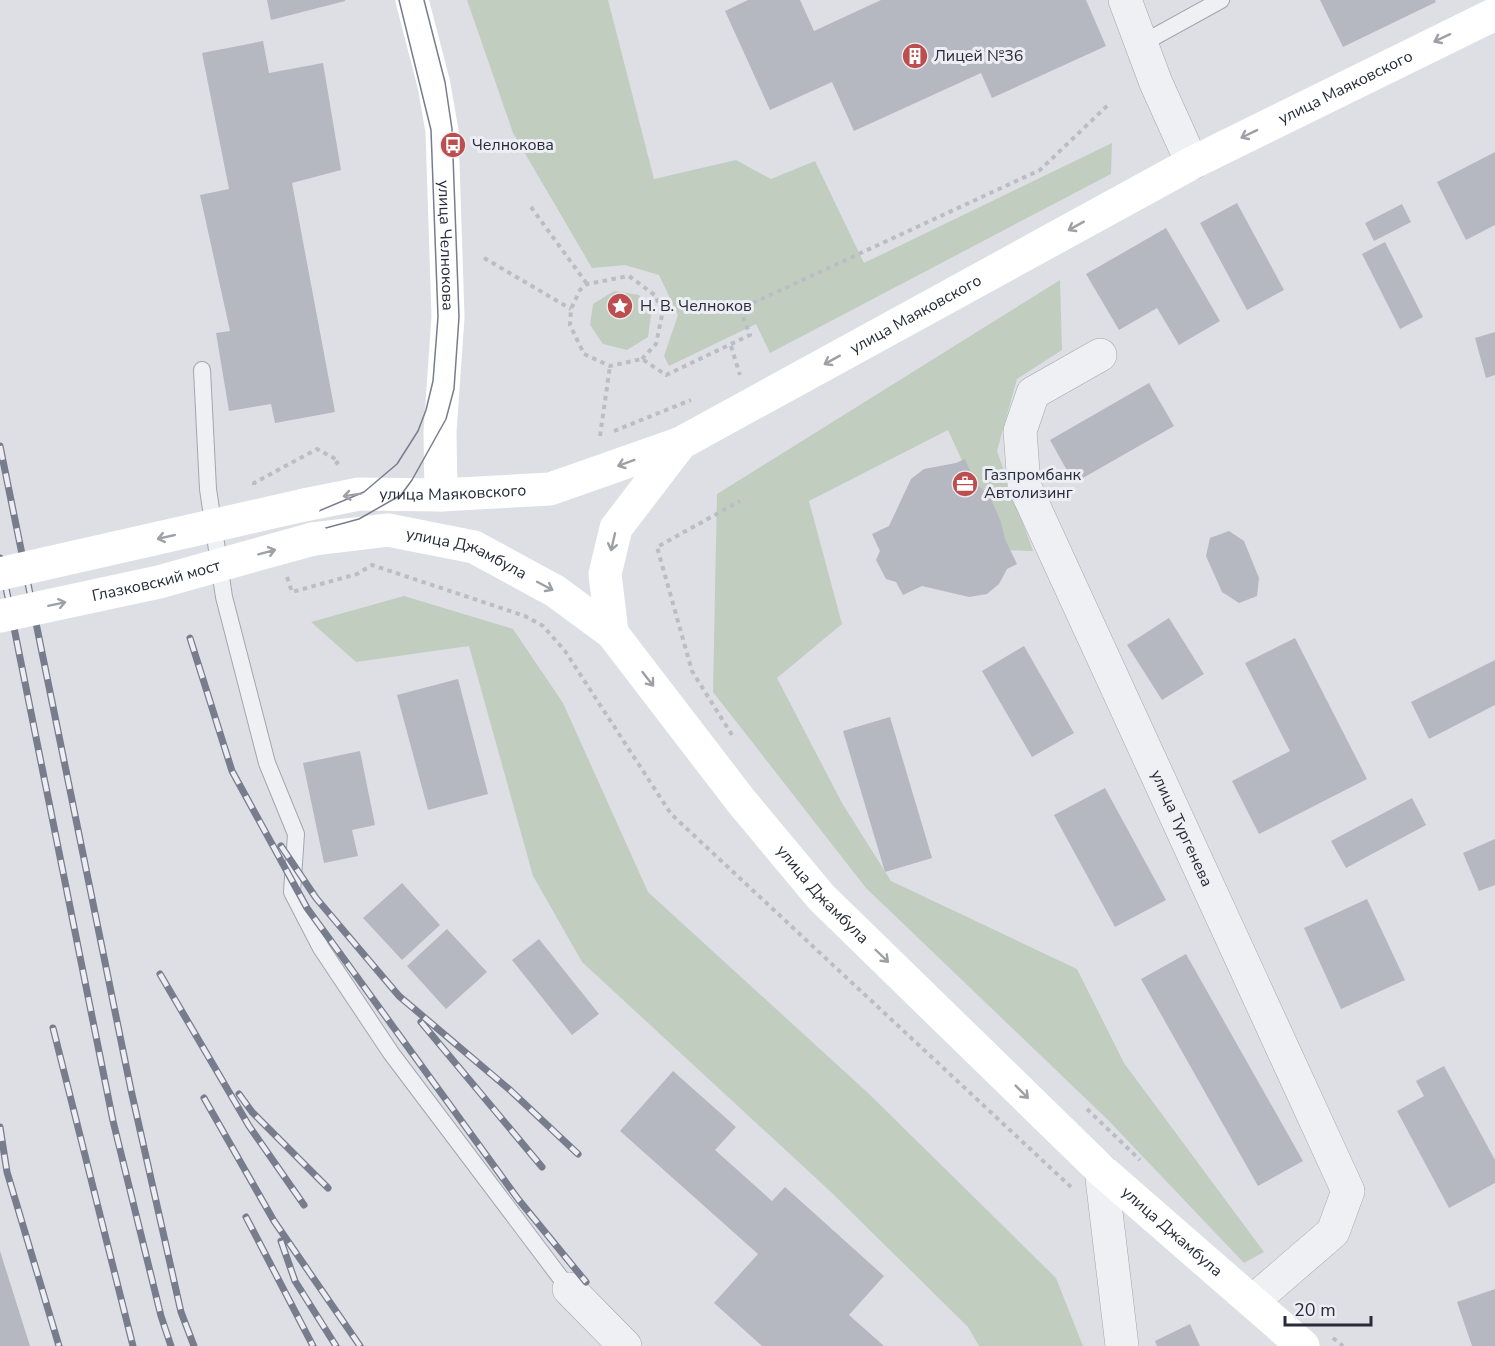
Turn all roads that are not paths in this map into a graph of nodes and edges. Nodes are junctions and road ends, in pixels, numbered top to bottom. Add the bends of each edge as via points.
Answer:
1 (412, 0) edge
2 (1125, 0) edge
3 (1221, 0) edge
4 (1495, 14) edge
5 (1143, 43) junction
6 (1192, 162) junction
7 (1100, 355) dead end
8 (202, 370) dead end
9 (681, 443) junction
10 (441, 495) junction
11 (393, 530) junction
12 (313, 539) joint
13 (0, 574) edge
14 (0, 616) edge
15 (612, 633) junction
16 (1101, 1170) junction
17 (569, 1289) joint
18 (1253, 1301) junction
19 (1315, 1339) edge
20 (625, 1346) edge
21 (1122, 1346) edge

1 - 10 main road, улица Челнокова via 442,131 448,317 440,432
2 - 5 street
3 - 5 lane
4 -> 6 main road, улица Маяковского
5 - 6 street via 1156,83
6 -> 9 main road, улица Маяковского
7 - 18 street, улица Тургенева via 1033,393 1020,431 1024,484 1348,1191 1333,1232
8 - 17 lane via 208,489 224,597 267,763 296,834 292,892 321,948 391,1053
9 -> 10 main road, улица Маяковского via 550,489
9 -> 15 main road via 616,528 606,574
10 - 11 main road
10 -> 13 main road, улица Маяковского, bridge via 358,494
11 - 12 main road, улица Джамбула
11 -> 15 main road, улица Джамбула via 474,547 555,591
14 -> 12 main road, Глазковский мост, bridge via 159,582
15 -> 16 main road, улица Джамбула via 741,801 821,897
16 - 18 main road, улица Джамбула
16 - 21 street
17 - 20 street
18 - 19 main road, улица Джамбула

